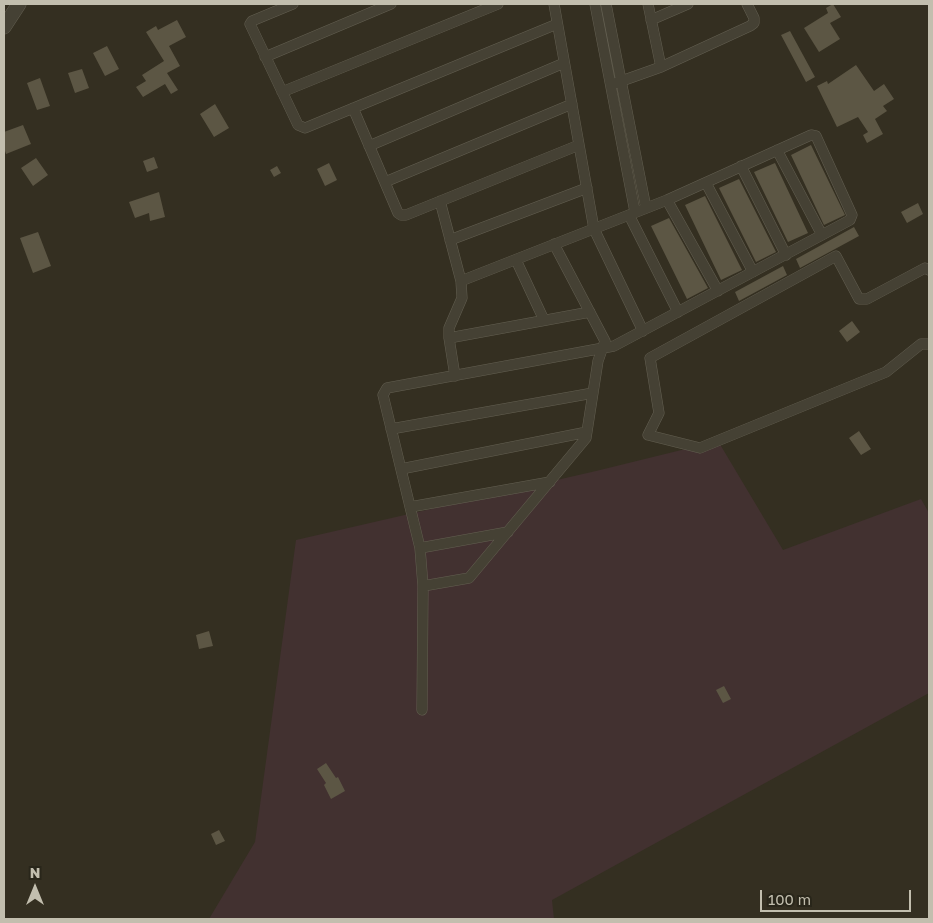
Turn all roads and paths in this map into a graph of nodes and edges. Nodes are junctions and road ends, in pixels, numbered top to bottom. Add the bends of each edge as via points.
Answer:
1 (19, 4) edge
2 (293, 4) edge
3 (391, 4) edge
4 (498, 4) edge
5 (554, 4) edge
6 (595, 4) edge
7 (606, 4) edge
8 (648, 4) edge
9 (688, 4) edge
10 (747, 4) edge
11 (650, 20) junction
12 (557, 24) junction
13 (4, 27) edge
14 (265, 56) junction
15 (564, 63) junction
16 (661, 67) junction
17 (621, 80) junction
18 (611, 84) junction
19 (282, 92) junction
20 (572, 104) junction
21 (353, 108) junction
22 (579, 145) junction
23 (369, 146) junction
24 (777, 150) junction
25 (741, 166) junction
26 (385, 182) junction
27 (706, 183) junction
28 (587, 188) junction
29 (667, 200) junction
30 (440, 201) junction
31 (646, 208) junction
32 (632, 213) junction
33 (594, 228) junction
34 (822, 235) junction
35 (450, 240) junction
36 (554, 244) junction
37 (786, 254) junction
38 (516, 260) junction
39 (929, 270) edge
40 (753, 272) junction
41 (461, 281) junction
42 (718, 291) junction
43 (590, 312) junction
44 (678, 312) junction
45 (544, 320) junction
46 (643, 331) junction
47 (449, 338) junction
48 (929, 344) edge
49 (602, 349) junction
50 (455, 376) junction
51 (593, 393) junction
52 (391, 428) junction
53 (587, 432) junction
54 (401, 469) junction
55 (550, 482) junction
56 (410, 507) junction
57 (508, 532) junction
58 (420, 548) junction
59 (423, 586) junction
60 (422, 710) dead end

1 - 13 street
2 - 14 street via 250,24
3 - 14 street
4 - 19 street
5 - 12 street
6 - 18 street
7 - 17 street
8 - 11 street
9 - 11 street
10 - 16 street via 754,18 750,26
11 - 16 street
12 - 15 street
12 - 21 street
14 - 19 street
15 - 20 street
15 - 23 street
16 - 17 street
17 - 18 street
17 - 31 street
18 - 32 street
19 - 21 street via 298,124 305,128
20 - 22 street
20 - 26 street
21 - 23 street
22 - 28 street
22 - 30 street
23 - 26 street
24 - 25 street
24 - 34 street
24 - 34 street via 811,135 816,136 852,215 850,220
25 - 27 street
25 - 37 street
26 - 30 street via 401,215
27 - 29 street
27 - 40 street
28 - 33 street
28 - 35 street
29 - 31 street
29 - 42 street
30 - 35 street
31 - 32 street
32 - 33 street
32 - 44 street
33 - 36 street
33 - 46 street
34 - 37 street
35 - 41 street
36 - 38 street
36 - 43 street
37 - 40 street
38 - 41 street
38 - 45 street
39 - 48 street via 925,268 867,299 859,299 836,256 650,358 659,413 648,434 700,448 886,372 921,344
40 - 42 street
41 - 47 street via 462,298 449,328
42 - 44 street
43 - 45 street
43 - 49 street via 605,341
44 - 46 street
45 - 47 street
46 - 49 street
47 - 50 street
49 - 50 street
49 - 51 street
50 - 52 street via 386,388 383,395
51 - 52 street
51 - 53 street
52 - 54 street
53 - 54 street
53 - 55 street via 586,438
54 - 56 street
55 - 56 street
55 - 57 street
56 - 58 street
57 - 58 street
57 - 59 street via 469,578
58 - 59 street
59 - 60 street

